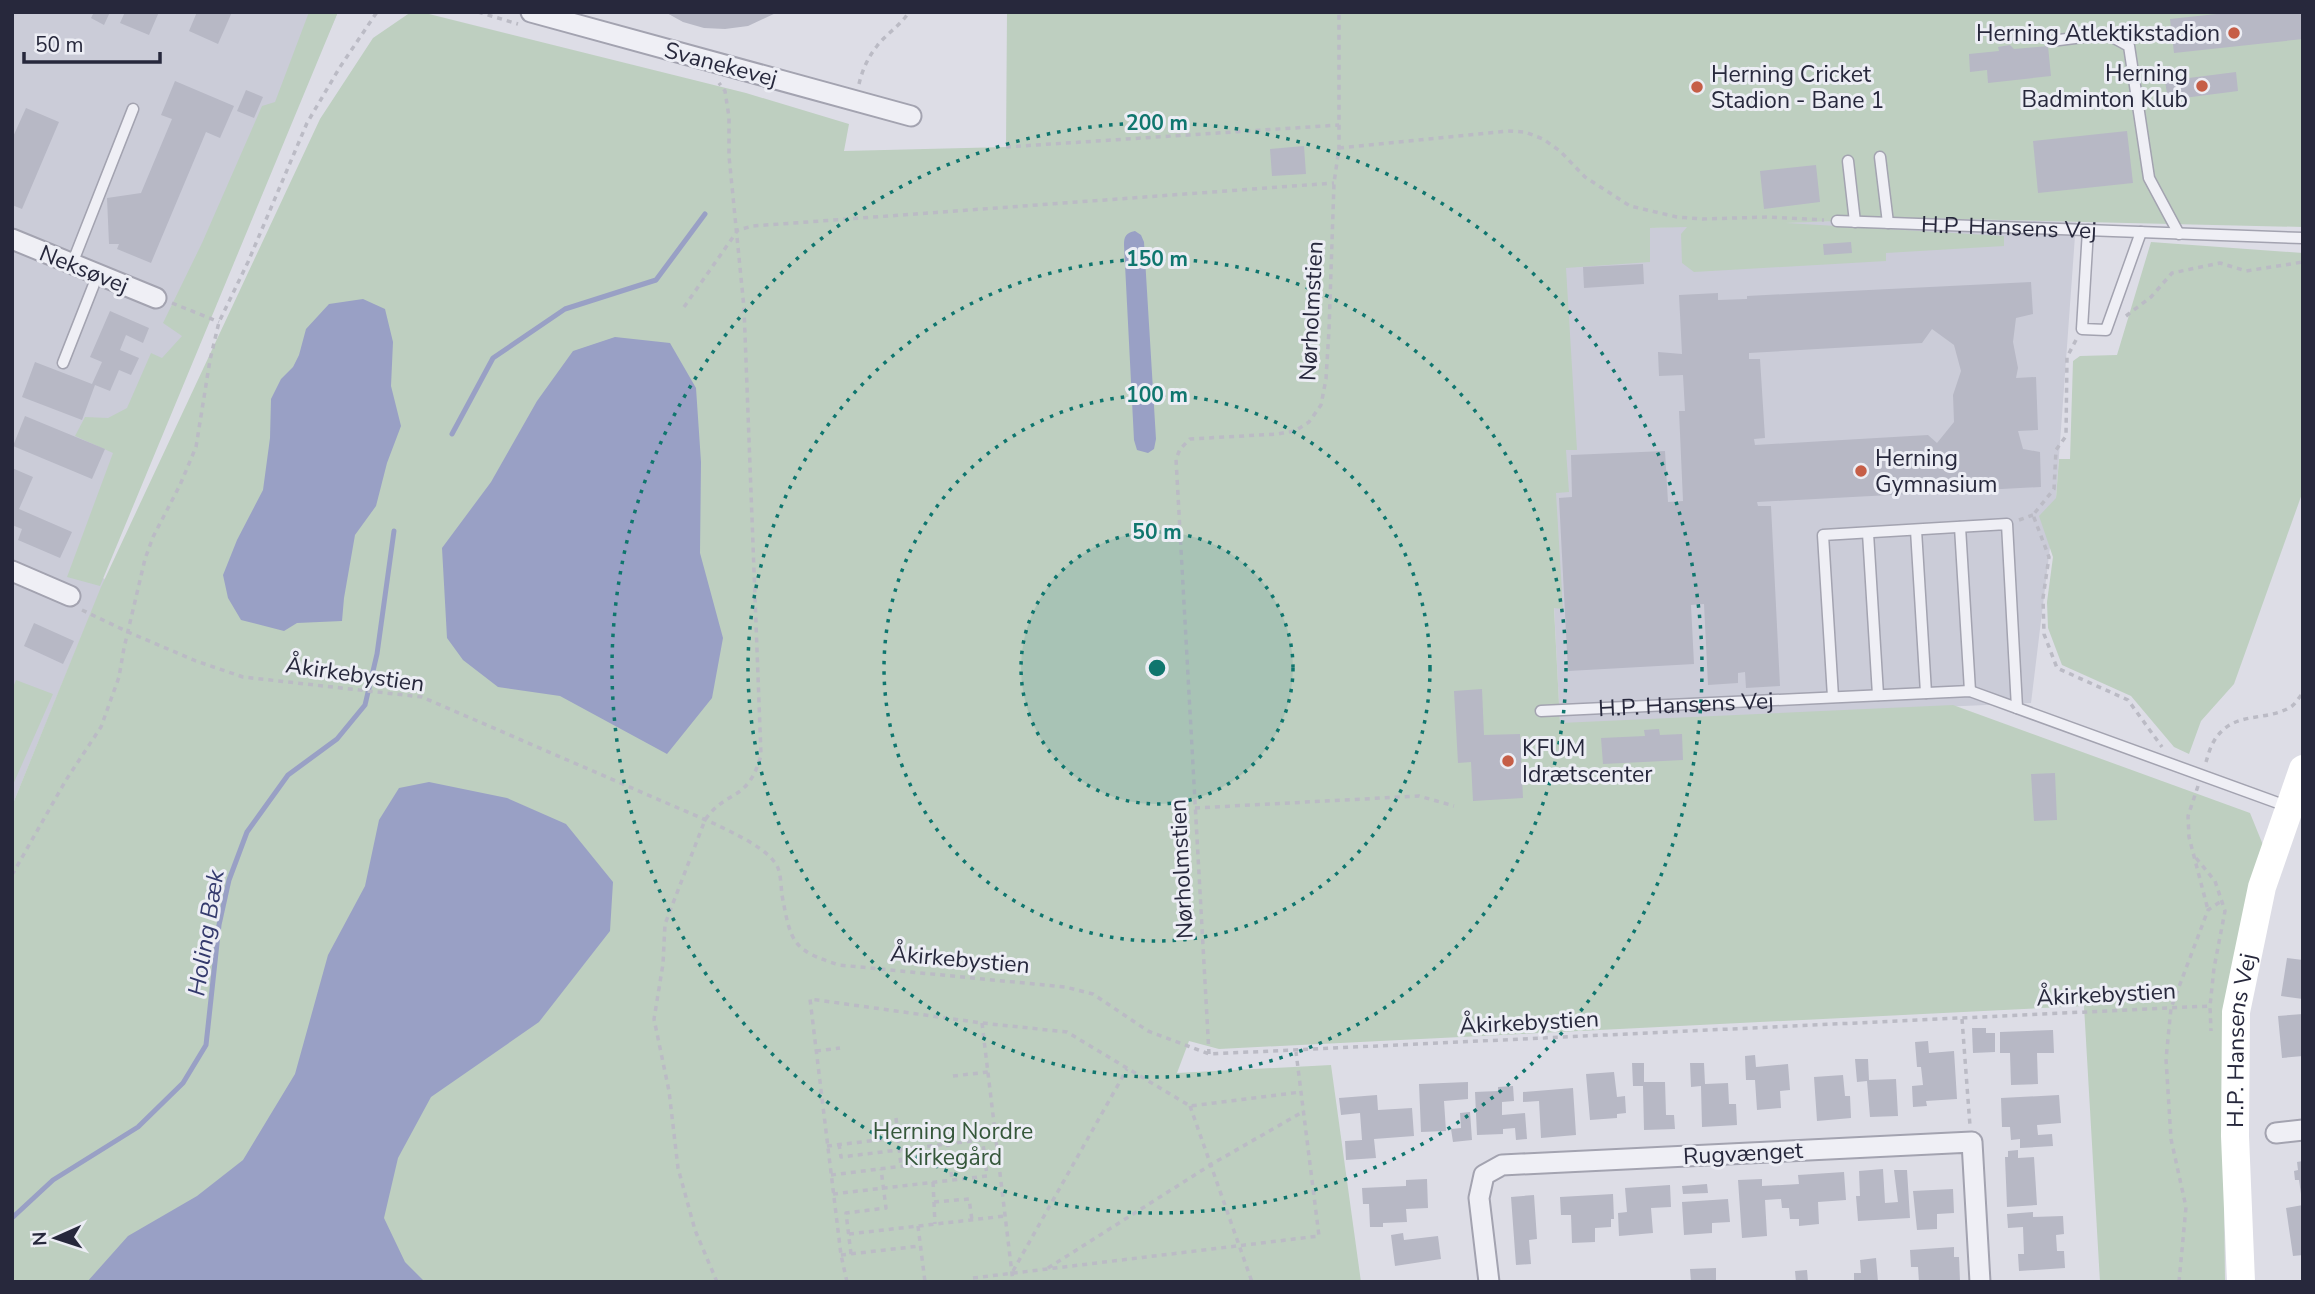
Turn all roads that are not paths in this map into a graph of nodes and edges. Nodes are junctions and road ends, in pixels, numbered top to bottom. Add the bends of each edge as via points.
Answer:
1 (530, 20) edge
2 (2051, 41) dead end
3 (133, 109) dead end
4 (911, 116) dead end
5 (1880, 157) dead end
6 (1848, 161) dead end
7 (1837, 221) road end
8 (1855, 222) junction
9 (1888, 223) junction
10 (2088, 230) junction
11 (2141, 232) junction
12 (2179, 234) junction
13 (2303, 238) edge
14 (12, 239) edge
15 (72, 264) junction
16 (98, 274) junction
17 (156, 298) road end
18 (63, 362) dead end
19 (1960, 527) junction
20 (1916, 530) junction
21 (1868, 533) junction
22 (12, 571) edge
23 (70, 596) road end
24 (1970, 691) junction
25 (1926, 693) junction
26 (1878, 695) junction
27 (1833, 697) junction
28 (2017, 708) junction
29 (1541, 711) dead end
30 (2303, 769) edge
31 (2298, 813) edge
32 (2303, 1129) edge
33 (2276, 1133) dead end
34 (1489, 1282) edge
35 (1980, 1282) edge
36 (2241, 1282) edge
37 (2260, 1282) edge

1 - 4 street, Svanekevej
2 - 12 lane via 2107,34 2129,46 2149,178
3 - 15 lane
5 - 9 lane
6 - 8 lane
7 - 8 lane, H.P. Hansens Vej
8 - 9 lane, H.P. Hansens Vej
9 - 10 lane, H.P. Hansens Vej
10 - 11 lane, H.P. Hansens Vej
10 - 11 lane via 2082,329 2106,330
11 - 12 lane, H.P. Hansens Vej
12 - 13 lane, H.P. Hansens Vej
14 - 15 street, Neksøvej
15 - 16 street, Neksøvej
16 - 17 street, Neksøvej
16 - 18 lane
19 - 20 lane
19 - 24 lane
19 - 28 lane via 2007,524
20 - 21 lane
20 - 25 lane
21 - 26 lane
21 - 27 lane via 1823,535
22 - 23 street
24 - 25 lane, H.P. Hansens Vej
24 - 28 lane, H.P. Hansens Vej
25 - 26 lane, H.P. Hansens Vej
26 - 27 lane, H.P. Hansens Vej
27 - 29 lane, H.P. Hansens Vej
28 - 31 lane, H.P. Hansens Vej
30 - 31 street, H.P. Hansens Vej
31 - 36 street, H.P. Hansens Vej via 2262,887 2236,1012
31 - 37 street, H.P. Hansens Vej via 2263,950 2252,1037
32 - 33 street
34 - 35 street, Rugvænget via 1479,1198 1484,1175 1502,1165 1972,1142

